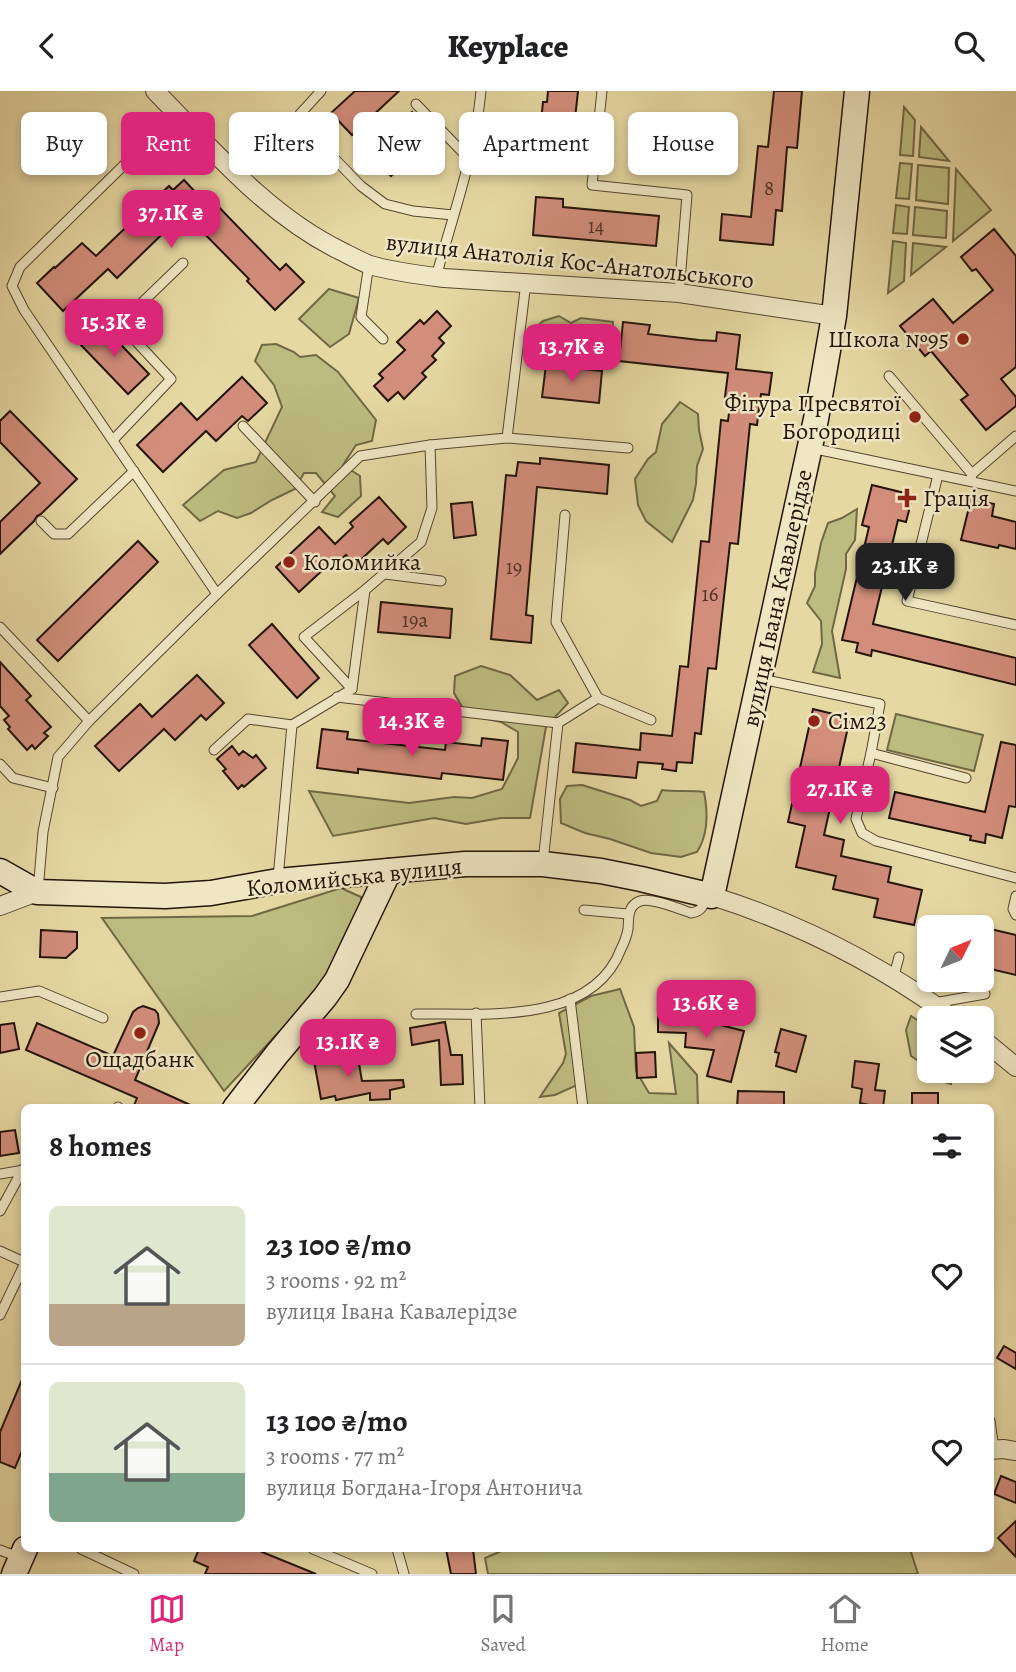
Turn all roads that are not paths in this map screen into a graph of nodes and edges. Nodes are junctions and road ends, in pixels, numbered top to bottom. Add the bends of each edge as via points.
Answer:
1 (155, 91) edge
2 (321, 91) edge
3 (481, 91) edge
4 (602, 91) edge
5 (858, 91) edge
6 (416, 104) dead end
7 (176, 112) edge
8 (479, 112) edge
9 (459, 149) edge
10 (215, 152) edge
11 (121, 168) edge
12 (465, 175) edge
13 (453, 215) junction
14 (183, 263) dead end
15 (369, 264) junction
16 (436, 277) junction
17 (526, 282) junction
18 (679, 293) junction
19 (834, 316) junction
20 (383, 339) dead end
21 (889, 376) dead end
22 (243, 426) dead end
23 (1016, 436) edge
24 (507, 438) junction
25 (113, 440) junction
26 (430, 445) junction
27 (810, 447) junction
28 (628, 448) dead end
29 (134, 471) junction
30 (938, 475) junction
31 (971, 477) junction
32 (1016, 491) edge
33 (314, 502) junction
34 (565, 515) dead end
35 (41, 521) dead end
36 (385, 575) junction
37 (441, 582) dead end
38 (365, 590) junction
39 (217, 594) junction
40 (1016, 625) edge
41 (0, 627) edge
42 (760, 678) junction
43 (352, 689) junction
44 (337, 697) junction
45 (598, 698) junction
46 (651, 720) dead end
47 (89, 721) junction
48 (558, 723) junction
49 (292, 725) junction
50 (214, 750) dead end
51 (871, 753) junction
52 (0, 764) edge
53 (966, 778) dead end
54 (53, 788) junction
55 (543, 864) junction
56 (0, 871) edge
57 (389, 871) junction
58 (1016, 878) edge
59 (278, 881) junction
60 (37, 892) junction
61 (709, 895) junction
62 (1016, 896) edge
63 (0, 906) edge
64 (584, 910) dead end
65 (628, 914) junction
66 (1016, 915) edge
67 (899, 957) dead end
68 (893, 979) junction
69 (985, 994) dead end
70 (0, 997) edge
71 (570, 999) junction
72 (933, 1003) junction
73 (937, 1006) edge
74 (476, 1013) junction
75 (416, 1014) dead end
76 (103, 1018) dead end
77 (994, 1049) edge
78 (1016, 1067) edge
79 (237, 1104) edge
80 (480, 1104) edge
81 (583, 1104) edge
82 (21, 1170) edge
83 (0, 1174) edge
84 (21, 1175) edge
85 (0, 1211) edge
86 (0, 1251) edge
87 (21, 1262) edge
88 (21, 1270) edge
89 (0, 1315) edge
90 (994, 1450) edge
91 (1016, 1451) edge
92 (87, 1552) edge
93 (320, 1552) edge
94 (398, 1552) edge
95 (134, 1574) edge
96 (372, 1574) edge
97 (404, 1574) edge

1 - 7 street, вулиця Анатолія Кос-Анатольського
2 - 13 lane via 300,114 300,123 361,186 397,208
3 - 8 lane
4 - 18 lane via 592,185 687,195
5 - 19 street, вулиця Івана Кавалерідзе
6 - 9 lane
10 - 15 street, вулиця Анатолія Кос-Анатольського via 293,223
11 - 25 lane via 20,267 12,286
12 - 13 lane
13 - 16 lane
14 - 25 lane via 120,324 172,379
15 - 16 street, вулиця Анатолія Кос-Анатольського
15 - 20 lane via 360,317
16 - 17 street, вулиця Анатолія Кос-Анатольського
17 - 18 street, вулиця Анатолія Кос-Анатольського
17 - 24 lane
18 - 19 street, вулиця Анатолія Кос-Анатольського
19 - 27 street, вулиця Івана Кавалерідзе
21 - 31 lane
22 - 33 lane
23 - 31 lane
24 - 26 lane
24 - 28 lane
25 - 29 lane
26 - 33 lane via 360,456
26 - 36 lane via 432,508 421,542
27 - 30 lane
27 - 42 street, вулиця Івана Кавалерідзе
29 - 35 lane via 68,534 54,534
29 - 39 lane
30 - 31 lane
30 - 40 lane via 907,601
31 - 32 lane
33 - 39 lane
34 - 45 lane via 556,622
36 - 37 lane
36 - 38 lane
38 - 43 lane
38 - 43 lane via 304,637
39 - 47 lane
41 - 47 lane
42 - 51 lane via 880,704
42 - 61 street, вулиця Івана Кавалерідзе
43 - 44 lane
44 - 48 lane
44 - 49 lane
45 - 46 lane
45 - 48 lane
47 - 54 lane via 58,757
48 - 55 lane
49 - 50 lane via 248,719
49 - 59 lane
51 - 53 lane
51 - 58 lane via 856,819 862,833 876,841
52 - 54 lane via 13,778
54 - 60 lane
55 - 57 street, Коломийська вулиця via 465,864
55 - 61 street, Коломийська вулиця via 601,871
56 - 60 street, Коломийська вулиця
57 - 59 street, Коломийська вулиця
57 - 79 street via 337,979
59 - 60 street, Коломийська вулиця via 165,897
60 - 63 street
61 - 65 lane via 697,912 645,900
61 - 68 street via 788,924
62 - 66 lane
64 - 65 lane
65 - 71 lane via 628,930 612,966 599,982
67 - 68 lane
68 - 72 street
69 - 72 lane
70 - 76 lane via 39,991
71 - 74 lane via 518,1013
71 - 81 lane
72 - 73 street
74 - 75 lane
74 - 80 lane
77 - 78 street
82 - 83 lane
84 - 85 lane
86 - 87 lane
88 - 89 lane
90 - 91 street
92 - 95 lane
93 - 96 lane
94 - 97 lane

